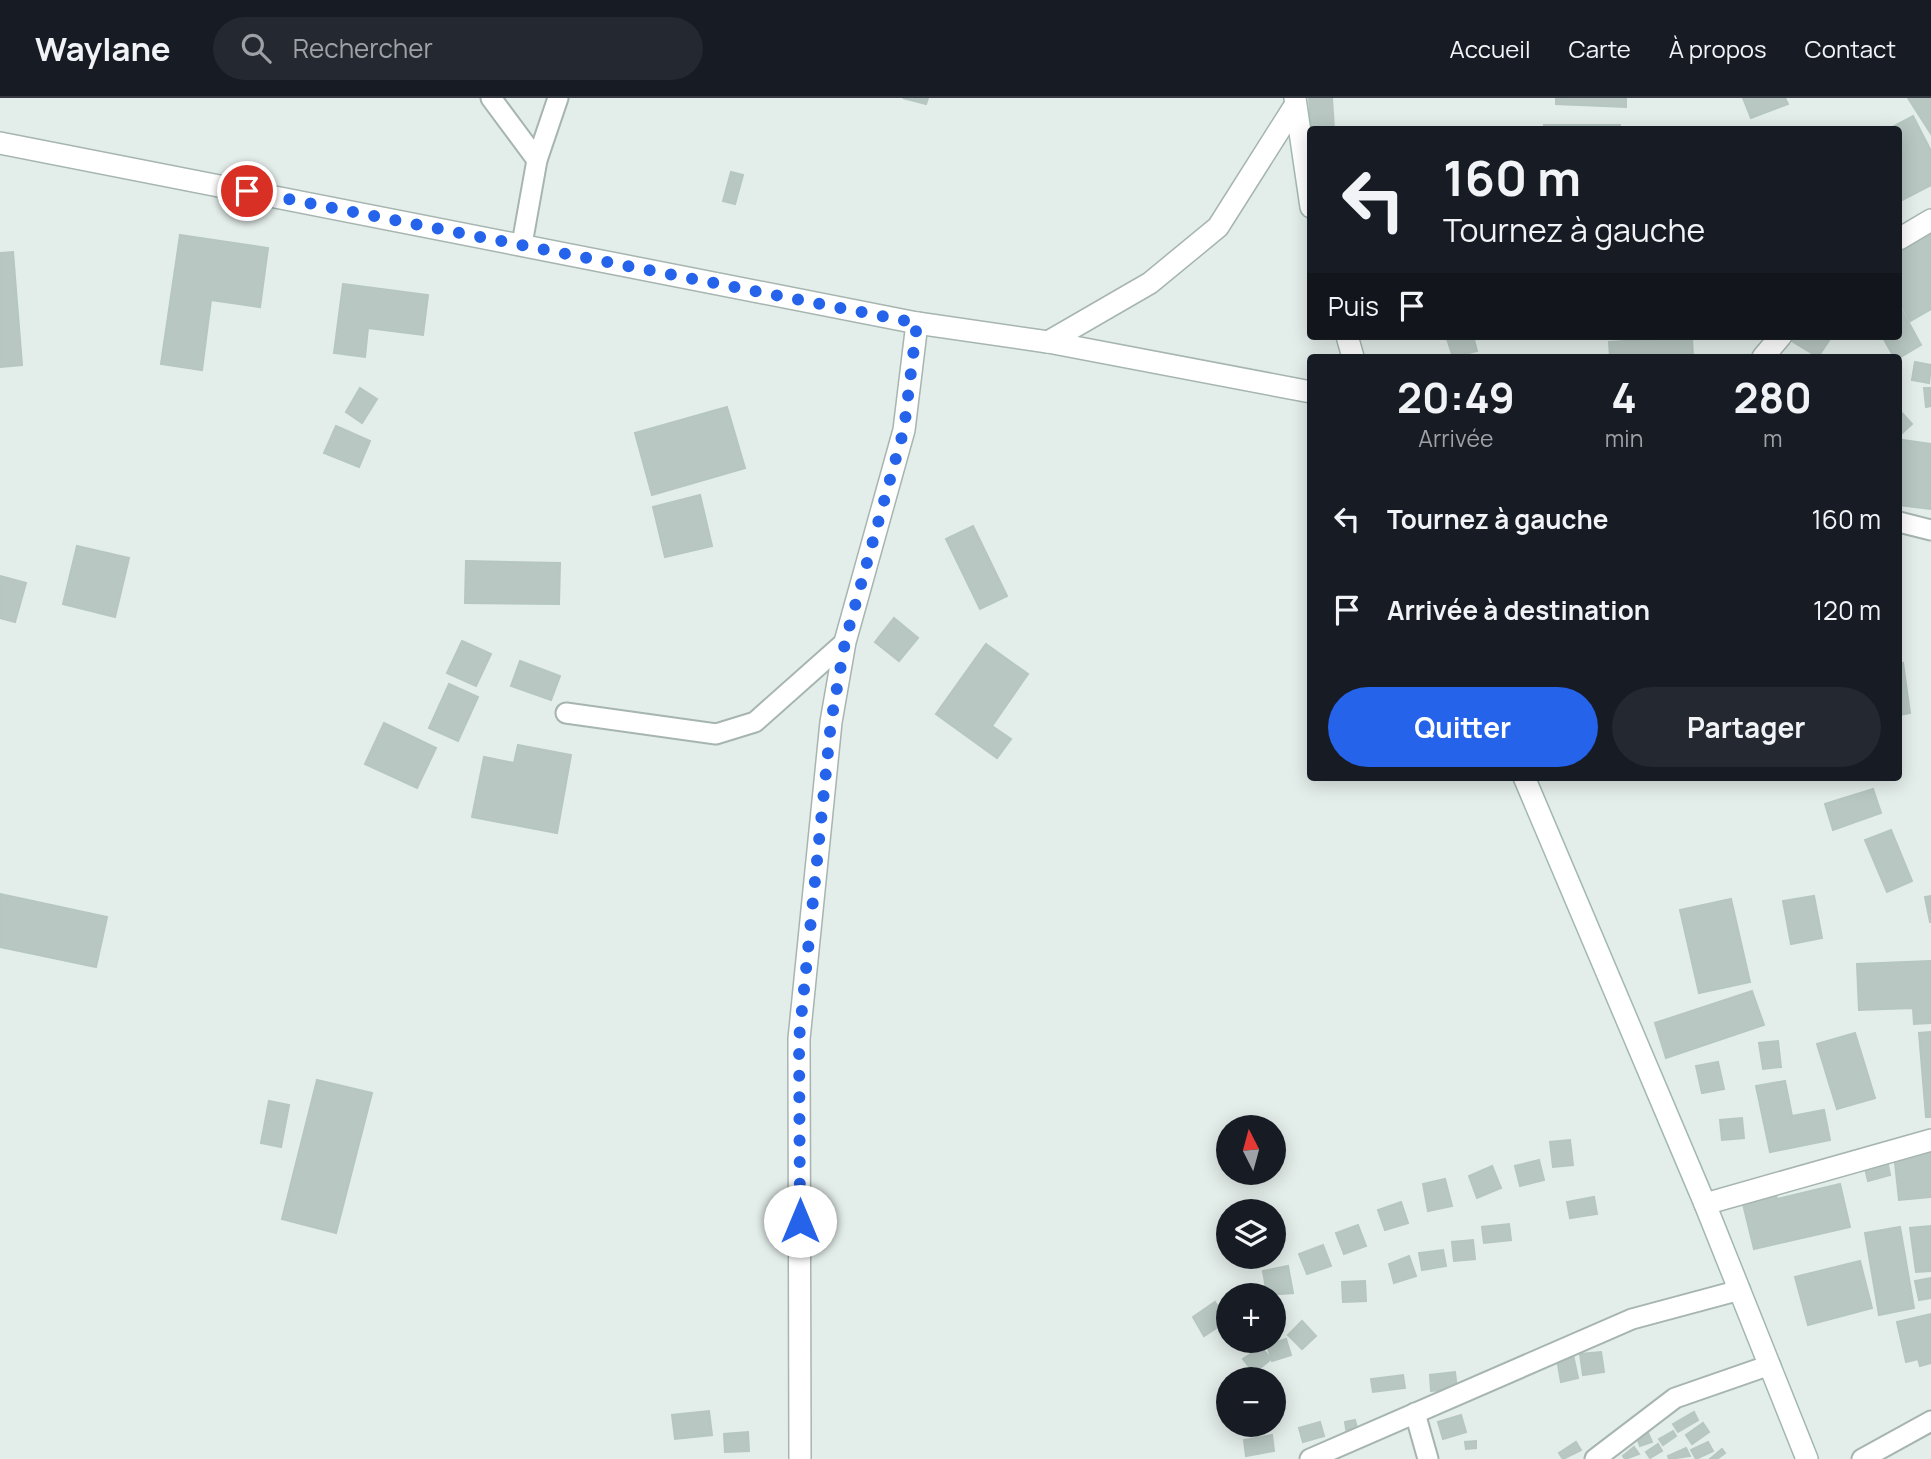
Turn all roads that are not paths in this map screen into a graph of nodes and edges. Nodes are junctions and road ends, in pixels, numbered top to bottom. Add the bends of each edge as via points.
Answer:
1 (491, 98) edge
2 (558, 98) edge
3 (1294, 103) edge
4 (0, 143) edge
5 (537, 160) junction
6 (1307, 183) edge
7 (1931, 220) edge
8 (1902, 237) edge
9 (522, 244) junction
10 (917, 323) junction
11 (1778, 340) edge
12 (1048, 342) junction
13 (1766, 354) edge
14 (1307, 391) edge
15 (1902, 523) edge
16 (1931, 530) edge
17 (845, 642) junction
18 (566, 713) dead end
19 (1526, 781) edge
20 (1931, 1140) edge
21 (1705, 1204) junction
22 (1740, 1290) junction
23 (1770, 1365) junction
24 (1415, 1413) junction
25 (1931, 1421) edge
26 (800, 1459) edge
27 (1310, 1459) edge
28 (1428, 1459) edge
29 (1595, 1459) edge
30 (1807, 1459) edge
31 (1862, 1459) edge

1 - 5 lane
2 - 5 lane
3 - 6 street
3 - 12 street via 1218,227 1150,283
4 - 9 street
5 - 9 lane
7 - 8 street
9 - 10 street
10 - 12 street
10 - 17 street via 904,429
11 - 13 street
12 - 14 street
15 - 16 lane
17 - 18 lane via 755,722 716,734
17 - 26 street via 831,722 799,1039
19 - 21 street
20 - 21 street
21 - 22 street
22 - 23 street
22 - 24 lane via 1632,1319
23 - 29 lane via 1675,1398
23 - 30 street
24 - 27 lane
24 - 28 lane
25 - 31 lane

